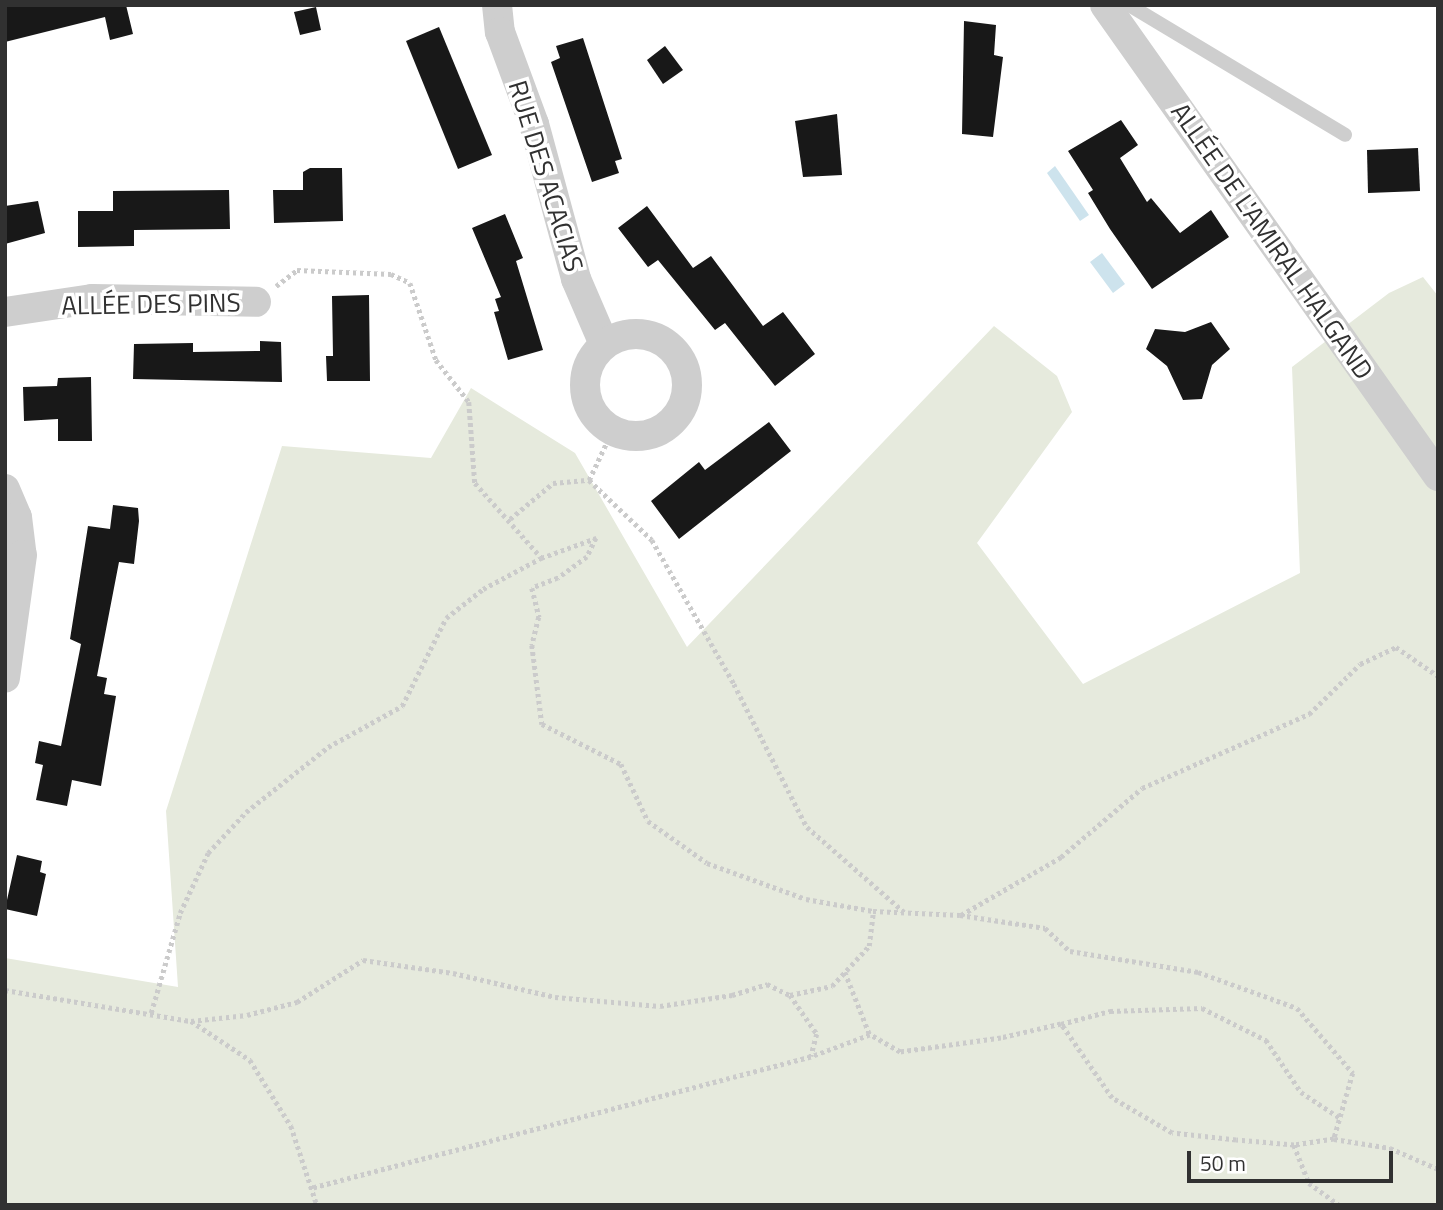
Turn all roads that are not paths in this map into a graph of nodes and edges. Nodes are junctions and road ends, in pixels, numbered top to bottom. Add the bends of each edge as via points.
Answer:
1 (496, 5) edge
2 (1105, 5) edge
3 (1129, 5) edge
4 (1345, 135) dead end
5 (256, 302) road end
6 (5, 312) edge
7 (604, 344) junction
8 (1438, 476) edge
9 (5, 489) edge
10 (5, 677) edge

1 - 7 street, RUE DES ACACIAS via 500,32 534,124 576,279
2 - 8 street, ALLÉE DE L'AMIRAL HALGAND
3 - 4 lane
5 - 6 street, ALLÉE DES PINS via 92,299
7 - 7 street via 636,333 668,344 683,364 688,389 680,413 661,431 645,436 612,431 589,407 586,373
9 - 10 street via 18,517 22,555

